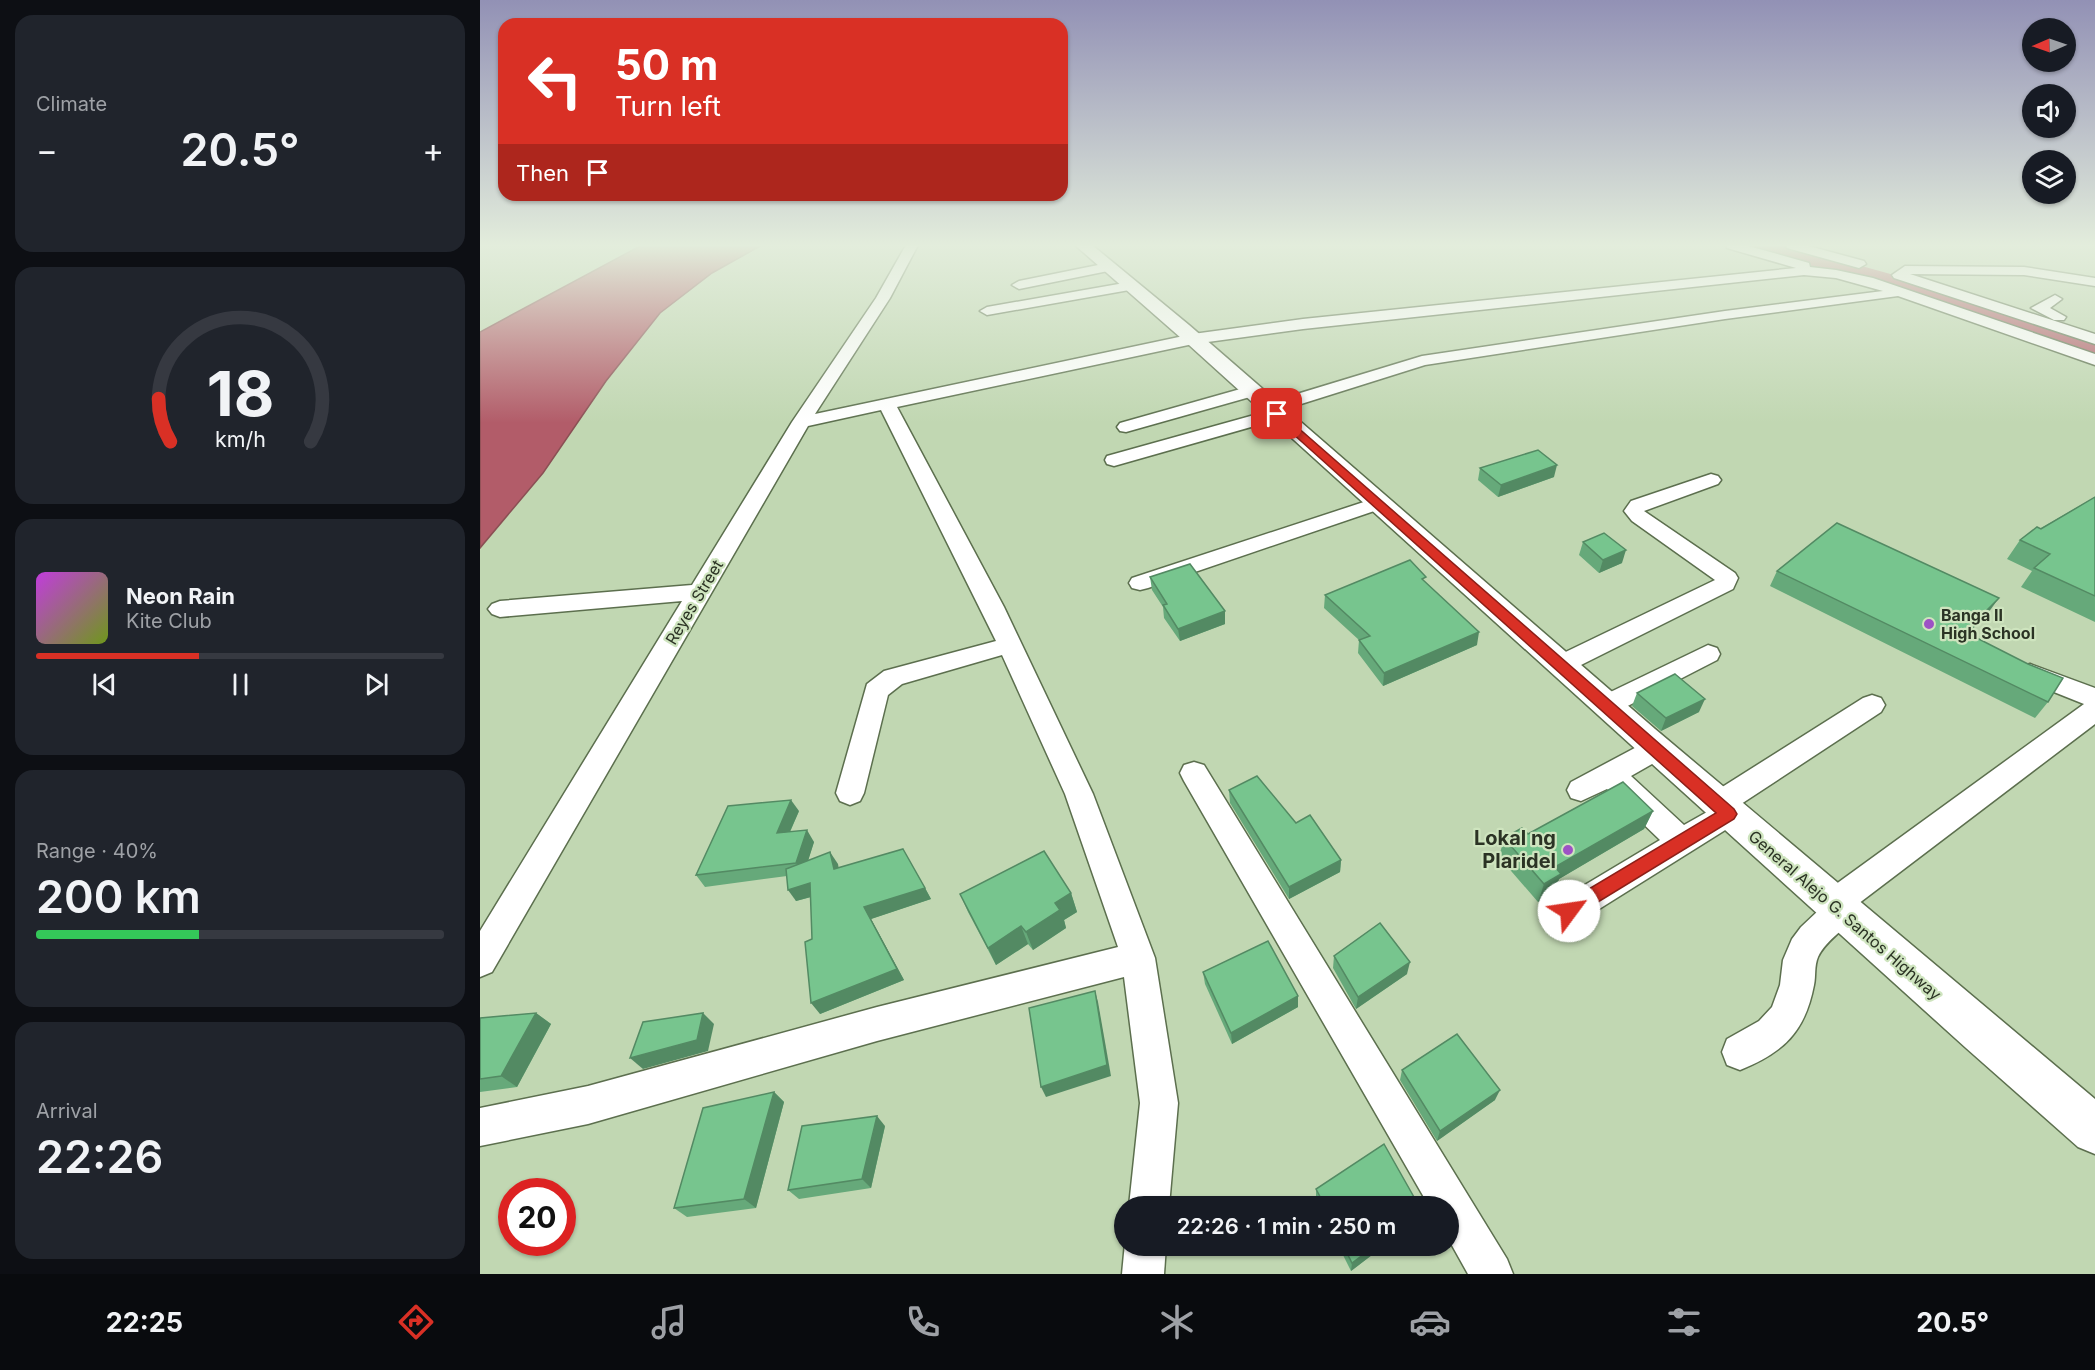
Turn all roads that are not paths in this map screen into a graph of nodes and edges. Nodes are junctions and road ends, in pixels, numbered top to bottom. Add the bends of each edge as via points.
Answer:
1 (879, 304) edge
2 (1024, 304) edge
3 (1152, 304) edge
4 (1477, 304) edge
5 (1809, 304) edge
6 (1933, 304) edge
7 (1999, 304) edge
8 (2045, 304) edge
9 (987, 311) dead end
10 (2072, 326) junction
11 (2095, 330) edge
12 (1193, 339) junction
13 (2095, 339) edge
14 (2095, 360) edge
15 (1251, 391) junction
16 (886, 403) junction
17 (1273, 411) junction
18 (801, 422) junction
19 (1126, 427) dead end
20 (1114, 460) dead end
21 (1711, 480) dead end
22 (1377, 504) junction
23 (1140, 583) dead end
24 (699, 592) junction
25 (500, 609) dead end
26 (1010, 645) junction
27 (1708, 654) dead end
28 (2006, 662) edge
29 (1560, 665) junction
30 (2095, 698) edge
31 (1607, 705) junction
32 (1872, 705) dead end
33 (2095, 710) edge
34 (1656, 749) junction
35 (1194, 773) dead end
36 (1610, 774) junction
37 (1581, 790) dead end
38 (850, 793) dead end
39 (1723, 809) junction
40 (1682, 842) junction
41 (1836, 908) junction
42 (1569, 911) dead end
43 (1138, 958) junction
44 (480, 961) edge
45 (1740, 1052) dead end
46 (480, 1126) edge
47 (2095, 1130) edge
48 (1150, 1196) edge
49 (1144, 1256) edge
50 (1143, 1274) edge
51 (1492, 1274) edge

1 - 18 street, Reyes Street
2 - 9 street
3 - 12 main road, General Alejo G. Santos Highway
4 - 12 street
5 - 17 street via 1422,361
6 - 14 street
7 - 10 street
8 - 10 street via 2038,308
10 - 11 street
10 - 13 street
12 - 15 main road, General Alejo G. Santos Highway
12 - 16 street
15 - 17 main road, General Alejo G. Santos Highway
15 - 19 street
16 - 18 street
16 - 26 street
17 - 20 street
17 - 22 main road, General Alejo G. Santos Highway
18 - 24 street, Reyes Street
21 - 29 street via 1638,505 1634,511 1727,578 1725,584
22 - 23 street
22 - 29 main road, General Alejo G. Santos Highway
24 - 25 street
24 - 44 street, Reyes Street
26 - 38 street via 893,677 876,691
26 - 43 street via 1079,794
27 - 31 street
28 - 30 street
29 - 31 main road, General Alejo G. Santos Highway
31 - 34 main road, General Alejo G. Santos Highway
32 - 39 street
33 - 41 street
34 - 36 street
34 - 39 main road, General Alejo G. Santos Highway
35 - 51 street
36 - 37 street
36 - 40 street
39 - 40 street
39 - 41 main road, General Alejo G. Santos Highway
40 - 42 street
41 - 45 street via 1812,936 1801,958 1794,997 1782,1024 1770,1037
41 - 47 main road, General Alejo G. Santos Highway
43 - 46 street via 877,1024 588,1105
43 - 48 street via 1159,1103
49 - 50 street

